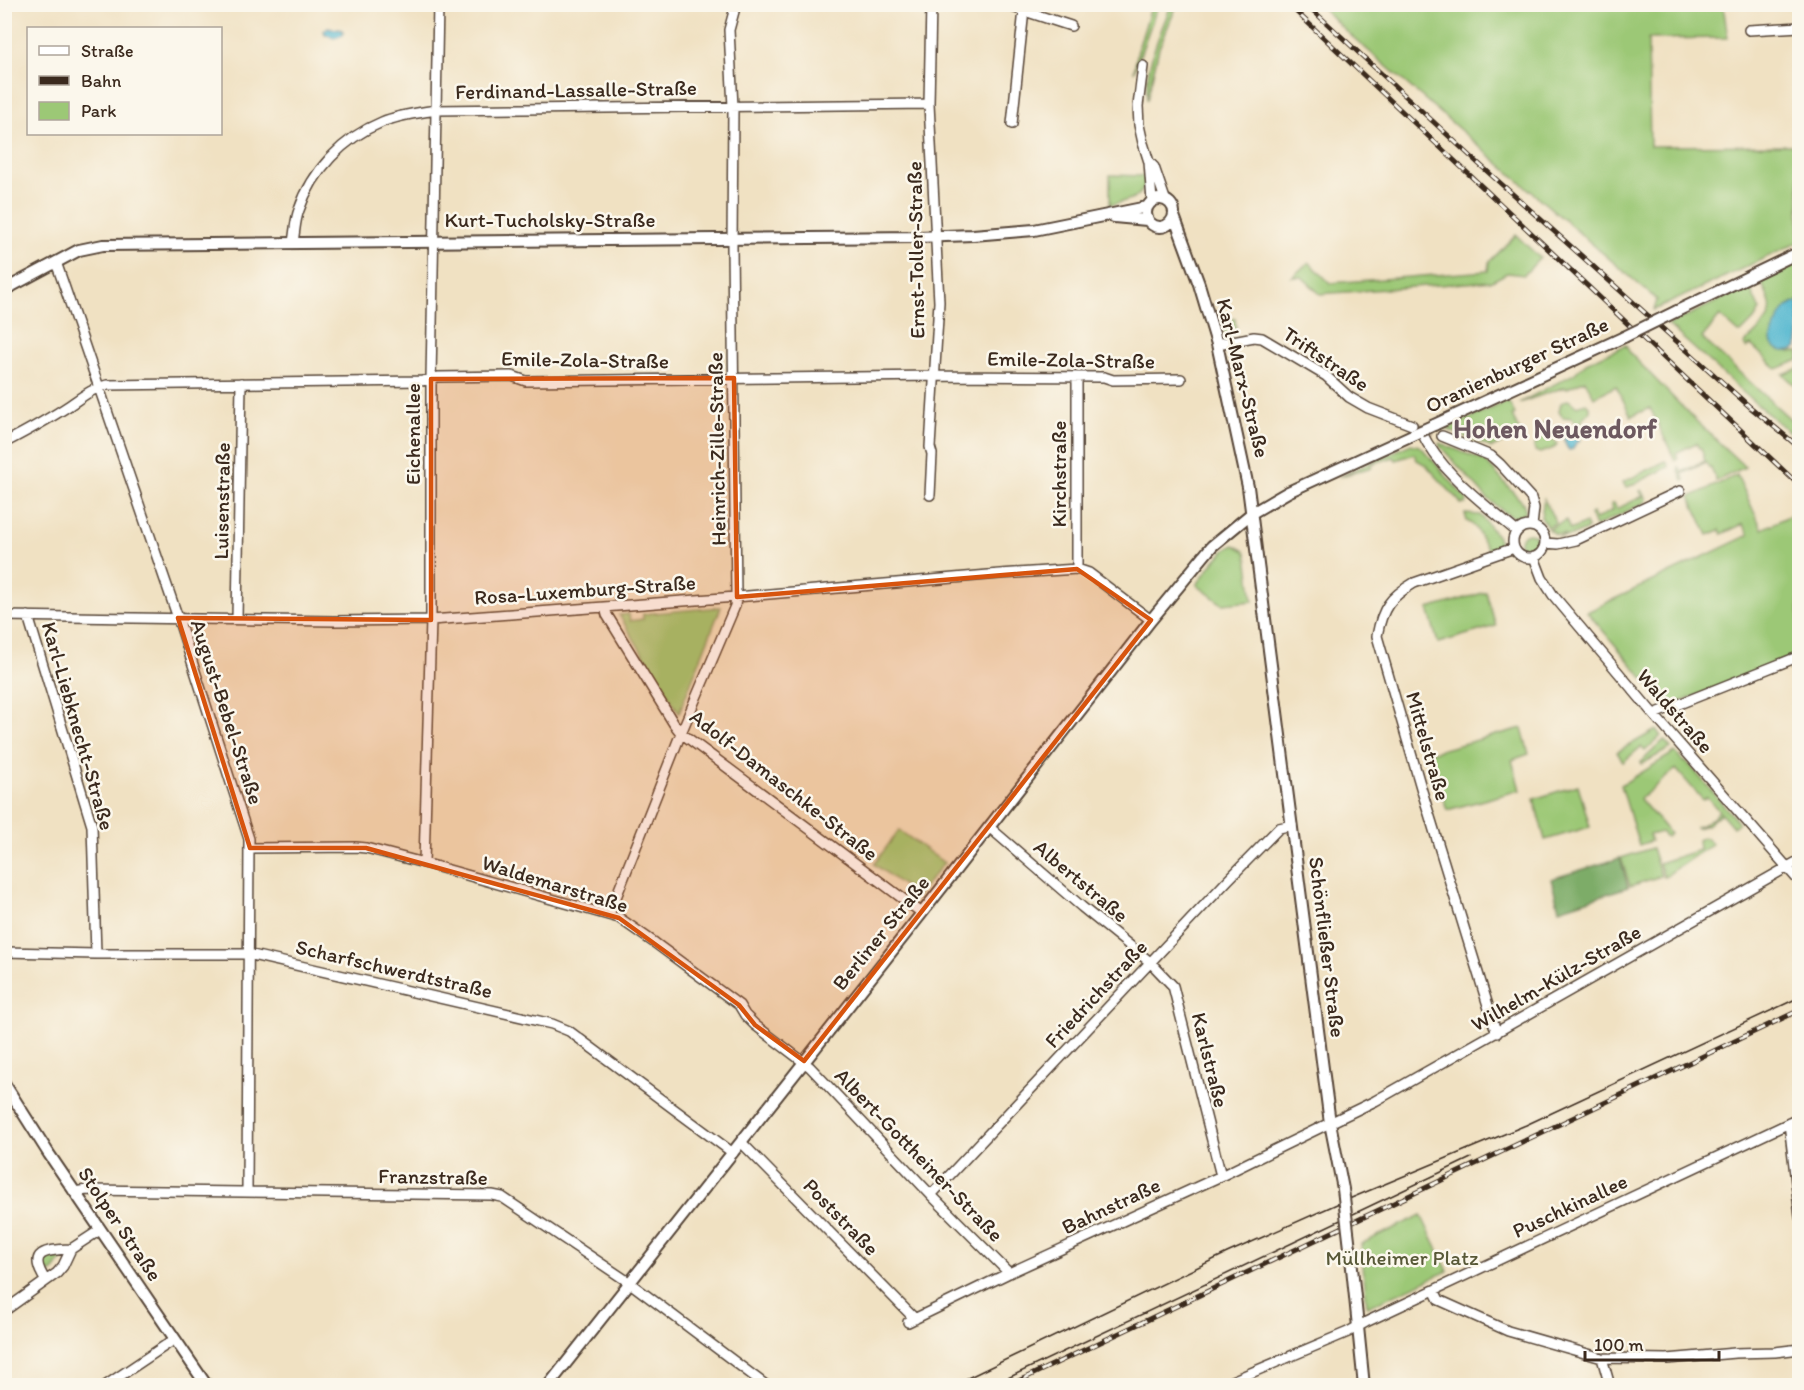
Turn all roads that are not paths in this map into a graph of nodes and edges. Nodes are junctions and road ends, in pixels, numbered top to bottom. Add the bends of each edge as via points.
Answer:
1 (438, 4) edge
2 (736, 4) edge
3 (931, 4) edge
4 (1003, 4) edge
5 (1024, 10) junction
6 (1071, 26) dead end
7 (1800, 27) edge
8 (1749, 30) dead end
9 (1143, 66) dead end
10 (929, 104) junction
11 (733, 107) junction
12 (436, 110) junction
13 (1012, 124) dead end
14 (1149, 162) junction
15 (1165, 199) junction
16 (1150, 204) junction
17 (1104, 216) junction
18 (1174, 216) junction
19 (1147, 220) junction
20 (1164, 226) junction
21 (936, 236) junction
22 (732, 238) junction
23 (434, 241) junction
24 (293, 242) junction
25 (1800, 252) edge
26 (1188, 255) junction
27 (56, 262) junction
28 (4, 290) edge
29 (1217, 344) junction
30 (934, 376) junction
31 (431, 378) junction
32 (734, 378) junction
33 (1077, 378) junction
34 (1181, 379) dead end
35 (242, 383) junction
36 (98, 387) junction
37 (1418, 432) junction
38 (1442, 436) tunnel mouth
39 (4, 443) edge
40 (1680, 491) dead end
41 (930, 495) dead end
42 (1252, 513) junction
43 (1532, 526) junction
44 (1516, 531) junction
45 (1545, 543) junction
46 (1514, 548) junction
47 (1534, 557) junction
48 (1077, 569) junction
49 (736, 597) junction
50 (605, 607) junction
51 (4, 616) edge
52 (28, 616) junction
53 (178, 618) junction
54 (237, 619) junction
55 (431, 620) junction
56 (1151, 620) junction
57 (1800, 656) edge
58 (1654, 714) junction
59 (681, 733) junction
60 (1292, 825) junction
61 (988, 827) junction
62 (250, 848) junction
63 (1800, 860) edge
64 (424, 863) junction
65 (1785, 867) junction
66 (1800, 882) edge
67 (922, 913) junction
68 (609, 915) junction
69 (4, 952) edge
70 (96, 954) junction
71 (248, 954) junction
72 (1150, 962) junction
73 (1497, 1033) junction
74 (804, 1061) junction
75 (4, 1083) edge
76 (1800, 1118) edge
77 (1329, 1123) junction
78 (1789, 1123) junction
79 (741, 1142) junction
80 (733, 1153) junction
81 (1221, 1176) junction
82 (74, 1192) junction
83 (247, 1192) junction
84 (931, 1195) junction
85 (1800, 1217) edge
86 (100, 1230) junction
87 (71, 1250) junction
88 (1009, 1273) junction
89 (46, 1281) junction
90 (630, 1283) junction
91 (1434, 1290) junction
92 (4, 1311) edge
93 (912, 1320) joint
94 (1357, 1327) junction
95 (175, 1339) junction
96 (1800, 1349) edge
97 (1602, 1358) junction
98 (105, 1386) edge
99 (207, 1386) edge
100 (548, 1386) edge
101 (767, 1386) edge
102 (1220, 1386) edge
103 (1364, 1386) edge
104 (1610, 1386) edge

1 - 12 street, Eichenallee
2 - 11 street, Heinrich-Zille-Straße via 729,30
3 - 10 street, Ernst-Toller-Straße
4 - 5 street
5 - 6 street
5 - 13 street
7 - 8 street
9 - 14 street, Karl-Marx-Straße via 1139,125
10 - 11 street, Ferdinand-Lassalle-Straße
10 - 21 street, Ernst-Toller-Straße
11 - 12 street, Ferdinand-Lassalle-Straße
11 - 22 street, Heinrich-Zille-Straße
12 - 23 street, Eichenallee
12 - 24 street, Ferdinand-Lassalle-Straße via 381,122 354,137 326,161 298,212
14 - 15 street, Karl-Marx-Straße
14 - 16 street, Karl-Marx-Straße
15 - 16 main road
15 - 18 main road, Karl-Marx-Straße
16 - 17 main road, Kurt-Tucholsky-Straße
16 - 19 main road, Karl-Marx-Straße
17 - 19 main road, Kurt-Tucholsky-Straße
17 - 21 main road, Kurt-Tucholsky-Straße via 1017,232
18 - 20 main road
18 - 26 main road, Karl-Marx-Straße
19 - 20 main road via 1154,226
20 - 26 main road, Karl-Marx-Straße
21 - 22 main road, Kurt-Tucholsky-Straße
21 - 30 street, Ernst-Toller-Straße via 939,302
22 - 23 main road, Kurt-Tucholsky-Straße
22 - 32 street, Heinrich-Zille-Straße
23 - 24 main road, Kurt-Tucholsky-Straße
23 - 31 street, Eichenallee
24 - 27 main road, Kurt-Tucholsky-Straße via 103,245 79,250
25 - 37 main road, Oranienburger Straße, bridge
26 - 29 main road, Karl-Marx-Straße
27 - 28 main road, Kurt-Tucholsky-Straße
27 - 36 street, August-Bebel-Straße
29 - 37 street, Triftstraße via 1262,338 1326,376 1349,397
29 - 42 main road, Karl-Marx-Straße
30 - 32 street, Emile-Zola-Straße
30 - 33 street, Emile-Zola-Straße
30 - 41 street, Ernst-Toller-Straße
31 - 32 street, Emile-Zola-Straße
31 - 35 street, Emile-Zola-Straße
31 - 55 street, Eichenallee
32 - 49 street, Heinrich-Zille-Straße
33 - 34 street, Emile-Zola-Straße
33 - 48 street, Kirchstraße
35 - 36 street, Emile-Zola-Straße
35 - 54 street, Luisenstraße
36 - 39 street, Emile-Zola-Straße
36 - 53 street, August-Bebel-Straße
37 - 42 main road, Oranienburger Straße via 1308,482
37 - 44 street via 1468,491
38 - 43 street via 1491,456 1500,464 1531,498
40 - 45 street via 1576,540
42 - 56 main road, Berliner Straße via 1212,546
42 - 60 main road, Schönfließer Straße
43 - 44 street
43 - 45 street via 1541,530
44 - 46 street
45 - 47 street via 1542,552
46 - 47 street via 1524,557
46 - 73 street, Mittelstraße via 1403,589 1384,610 1377,636
47 - 58 street, Waldstraße via 1553,595
48 - 49 street, Rosa-Luxemburg-Straße
48 - 56 street via 1089,573
49 - 50 street, Rosa-Luxemburg-Straße
49 - 59 street, Heinrich-Zille-Straße
50 - 55 street, Rosa-Luxemburg-Straße
50 - 59 street, Adolf-Damaschke-Straße
51 - 52 street, Rosa-Luxemburg-Straße
52 - 53 street, Rosa-Luxemburg-Straße
52 - 70 street, Karl-Liebknecht-Straße via 94,835
53 - 54 street, Rosa-Luxemburg-Straße
53 - 62 street, August-Bebel-Straße
54 - 55 street, Rosa-Luxemburg-Straße
55 - 64 street, Eichenallee
56 - 61 main road, Berliner Straße
57 - 58 street
58 - 65 street, Waldstraße
59 - 67 street, Adolf-Damaschke-Straße
59 - 68 street, Heinrich-Zille-Straße
60 - 72 street, Friedrichstraße via 1279,828
60 - 77 main road, Schönfließer Straße
61 - 67 main road, Berliner Straße
61 - 72 street, Albertstraße
62 - 64 street, Waldemarstraße via 356,847
62 - 71 street, August-Bebel-Straße
63 - 65 street, Wilhelm-Külz-Straße
64 - 68 street, Waldemarstraße
65 - 66 street, Waldstraße
65 - 73 street, Wilhelm-Külz-Straße
67 - 74 main road, Berliner Straße
68 - 74 street, Waldemarstraße via 619,918 736,1003 755,1025
69 - 70 street, Scharfschwerdtstraße
70 - 71 street, Scharfschwerdtstraße
71 - 80 street, Scharfschwerdtstraße via 562,1027
71 - 83 street, August-Bebel-Straße
72 - 81 street, Karlstraße via 1173,986
72 - 84 street, Friedrichstraße
73 - 77 street, Wilhelm-Külz-Straße
74 - 79 main road, Berliner Straße
74 - 84 street, Albert-Gottheiner-Straße
75 - 82 main road, Stolper Straße
76 - 78 street, Puschkinallee
77 - 81 street, Bahnstraße
77 - 94 main road, Schönfließer Straße, bridge via 1343,1189
78 - 85 street
78 - 91 street, Puschkinallee
79 - 80 main road, Berliner Straße
79 - 93 street, Poststraße
80 - 90 main road, Berliner Straße
81 - 88 street, Bahnstraße
82 - 83 street, Franzstraße
82 - 86 main road, Stolper Straße
83 - 90 street, Franzstraße via 502,1197
84 - 88 street, Albert-Gottheiner-Straße
86 - 87 street
86 - 95 main road, Stolper Straße
87 - 89 street via 57,1274
87 - 89 street via 51,1250 41,1255 38,1267
88 - 93 street, Bahnstraße
89 - 92 street
90 - 100 main road, Berliner Straße
90 - 101 street, Franzstraße
91 - 94 street, Puschkinallee
91 - 97 street via 1439,1300 1508,1331
94 - 102 street, Puschkinallee
94 - 103 main road, Schönfließer Straße
95 - 98 street
95 - 99 main road, Stolper Straße
96 - 97 street via 1667,1359
97 - 104 street

